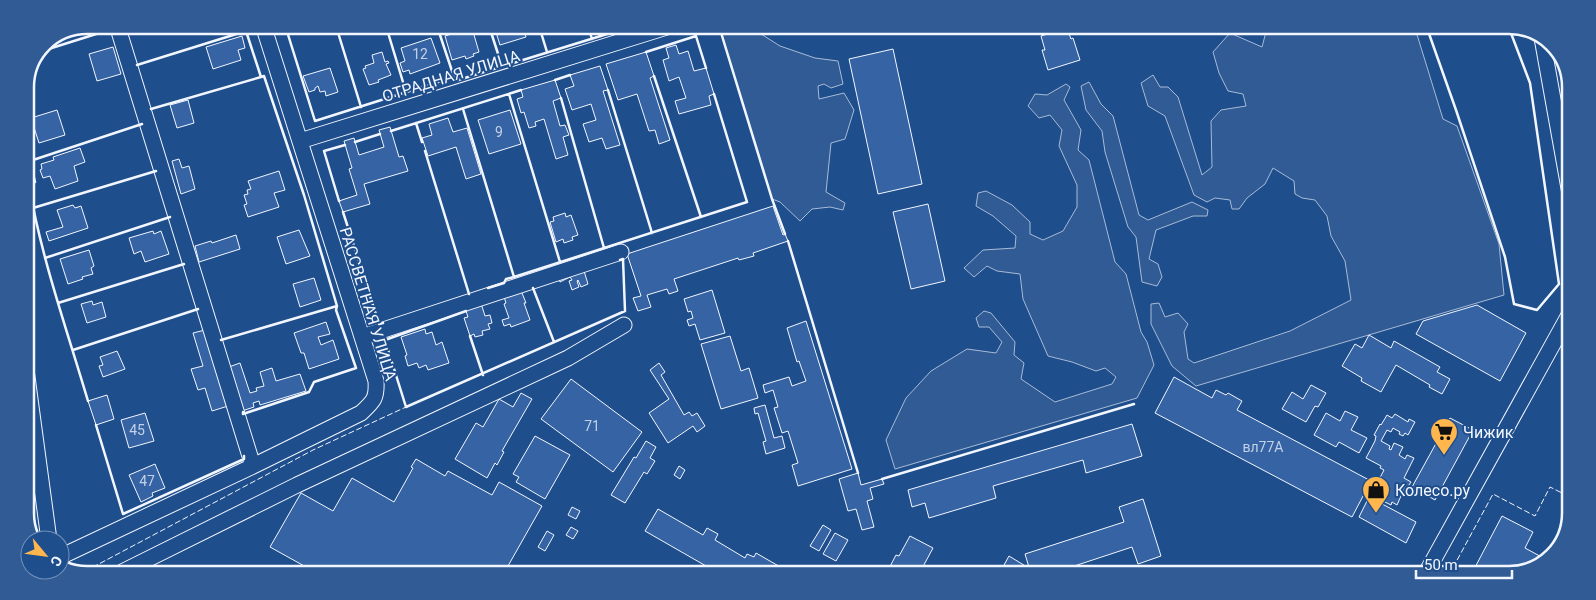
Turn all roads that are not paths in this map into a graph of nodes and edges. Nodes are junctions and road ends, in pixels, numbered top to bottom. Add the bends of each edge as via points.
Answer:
1 (120, 34) edge
2 (266, 34) edge
3 (644, 34) edge
4 (1544, 47) edge
5 (300, 141) junction
6 (1562, 149) edge
7 (621, 252) dead end
8 (624, 325) dead end
9 (1562, 328) edge
10 (362, 337) junction
11 (34, 429) edge
12 (253, 466) junction
13 (48, 530) edge
14 (70, 552) edge
15 (134, 566) edge
16 (1430, 566) edge

1 - 12 street
2 - 5 street, РАССВЕТНАЯ УЛИЦА
3 - 5 street, ОТРАДНАЯ УЛИЦА
4 - 6 street
5 - 10 street, РАССВЕТНАЯ УЛИЦА
7 - 10 street
8 - 15 street via 568,358 297,485
9 - 16 street
10 - 12 street, РАССВЕТНАЯ УЛИЦА via 376,381 372,402 361,413
11 - 13 street
12 - 14 street, РАССВЕТНАЯ УЛИЦА

